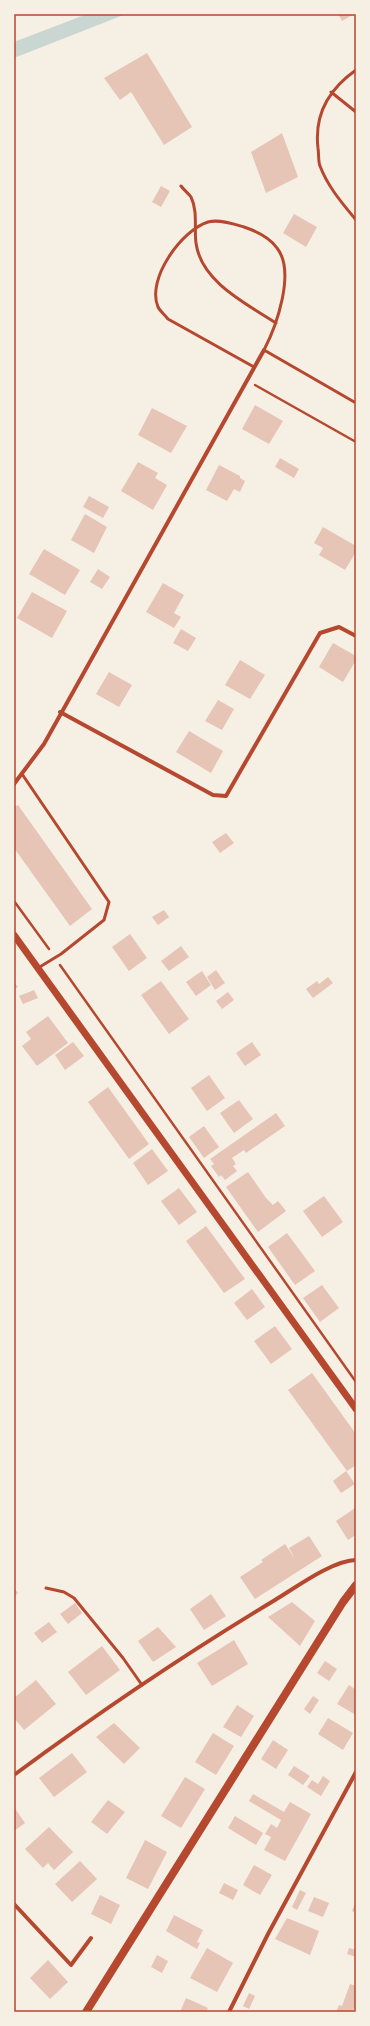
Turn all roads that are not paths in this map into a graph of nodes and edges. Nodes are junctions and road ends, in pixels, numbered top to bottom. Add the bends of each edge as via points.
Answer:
1 (356, 70) edge
2 (331, 92) junction
3 (356, 112) edge
4 (181, 186) dead end
5 (356, 220) edge
6 (197, 227) junction
7 (276, 323) junction
8 (264, 350) junction
9 (254, 367) junction
10 (356, 403) edge
11 (356, 636) edge
12 (60, 712) junction
13 (22, 774) junction
14 (14, 784) edge
15 (14, 934) edge
16 (38, 968) junction
17 (356, 1409) edge
18 (356, 1560) edge
19 (356, 1586) edge
20 (46, 1588) dead end
21 (142, 1685) junction
22 (356, 1772) edge
23 (14, 1775) edge
24 (14, 1904) edge
25 (91, 1938) dead end
26 (86, 2012) edge
27 (229, 2012) edge

1 - 2 lane
2 - 3 lane
2 - 5 lane via 320,115 317,140 320,165 334,194
4 - 6 lane via 191,197
6 - 7 lane via 196,244 205,268 227,290
6 - 7 lane via 210,221 229,223 247,228 266,238 278,249 283,262 284,276
6 - 9 lane via 182,239 167,261 157,287 158,308 168,319
7 - 8 lane
8 - 9 street
8 - 10 lane
9 - 12 street
11 - 12 street via 339,627 320,633 226,796 213,795
12 - 13 street via 44,744
13 - 14 street
13 - 16 lane via 109,902 104,920
15 - 16 street
16 - 17 street
18 - 21 street via 349,1560 320,1572
19 - 26 main road via 343,1602
20 - 21 lane via 64,1592 74,1598 121,1654
21 - 23 street via 86,1721
22 - 27 street via 268,1934
24 - 25 street via 71,1965

